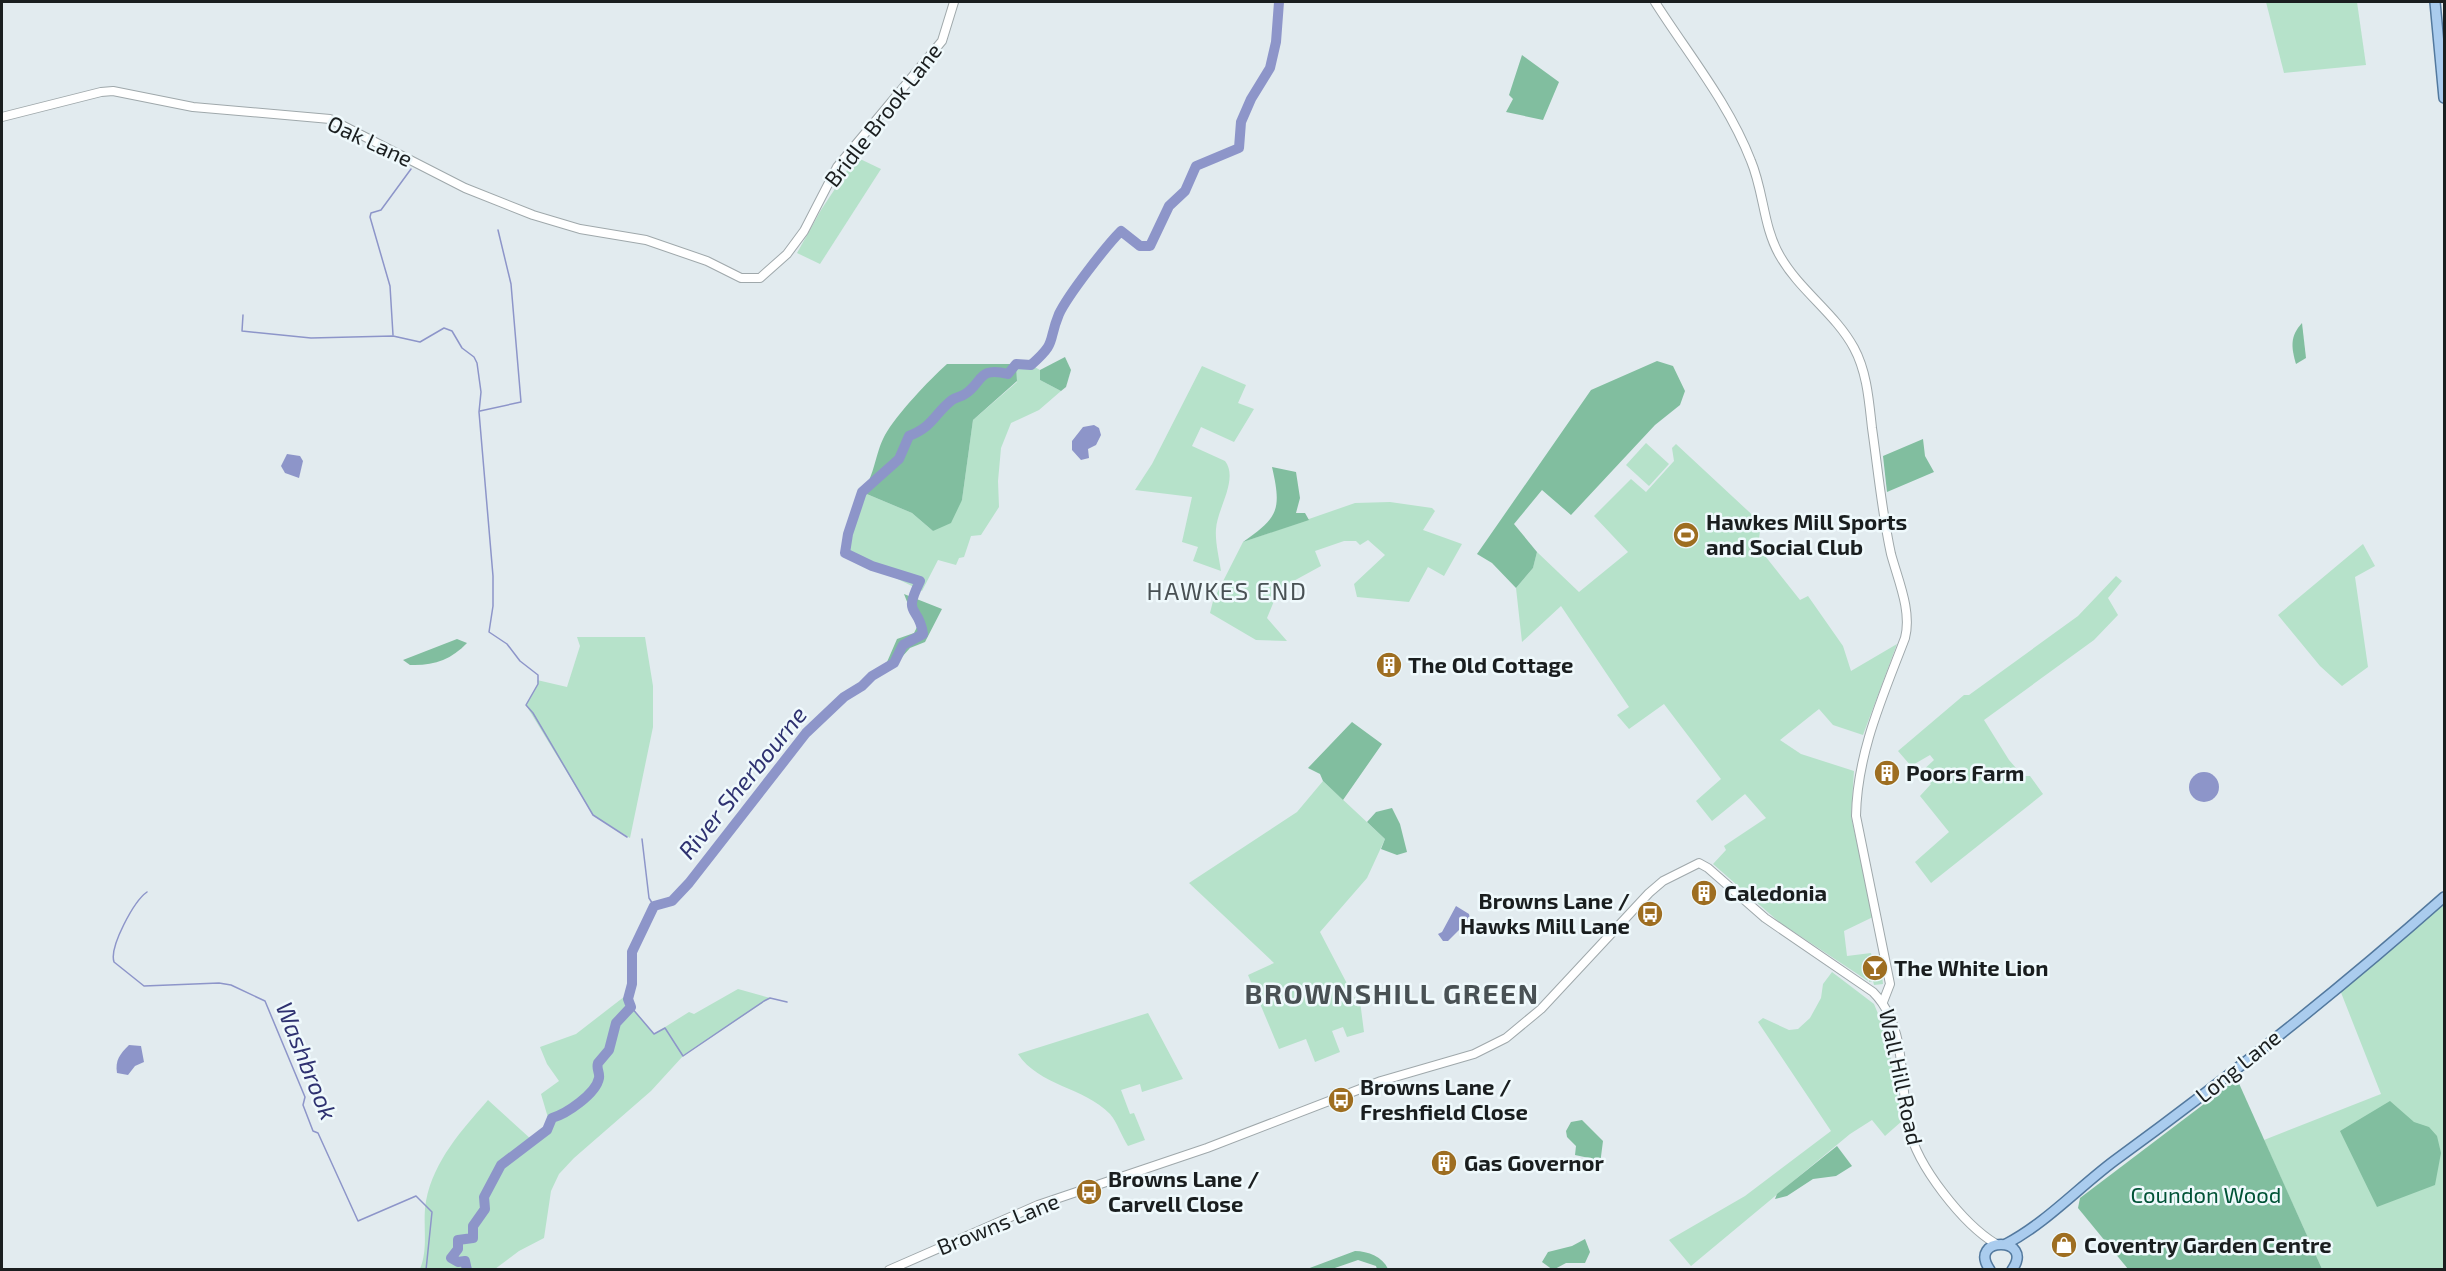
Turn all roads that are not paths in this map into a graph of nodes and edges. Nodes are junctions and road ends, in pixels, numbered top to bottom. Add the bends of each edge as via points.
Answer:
1 (954, 2) edge
2 (1654, 2) edge
3 (2435, 2) edge
4 (2445, 98) edge
5 (2, 117) edge
6 (723, 271) joint
7 (2445, 897) edge
8 (1883, 1002) junction
9 (2029, 1232) junction
10 (1983, 1235) junction
11 (2001, 1244) junction
12 (2016, 1254) junction
13 (1987, 1256) junction
14 (2016, 1268) edge
15 (889, 1269) edge
16 (1980, 1269) edge
17 (1990, 1269) edge

1 - 6 street, Bridle Brook Lane via 942,41 837,167 796,243 760,278 748,280
2 - 8 street, Wall Hill Road via 1695,60 1740,136 1752,162 1766,221 1780,257 1844,332 1855,350 1868,392 1887,528 1908,621 1867,739 1856,804 1890,984
3 - 4 main road
5 - 6 street, Oak Lane via 112,92 193,107 330,119 501,203 566,226 657,243
7 - 9 main road, Long Lane via 2217,1084 2091,1178
8 - 10 street, Wall Hill Road via 1895,1031 1908,1126 1919,1158
8 - 15 street, Browns Lane via 1765,918 1705,865 1696,863 1656,886 1529,1020 1490,1047 1381,1081 1207,1148 1038,1205
9 - 11 main road, Long Lane
9 - 12 main road, Long Lane
10 - 11 street, Wall Hill Road
10 - 13 street, Wall Hill Road
11 - 12 main road
11 - 13 main road, Long Lane
12 - 14 main road
13 - 16 main road, Long Lane
13 - 17 main road

